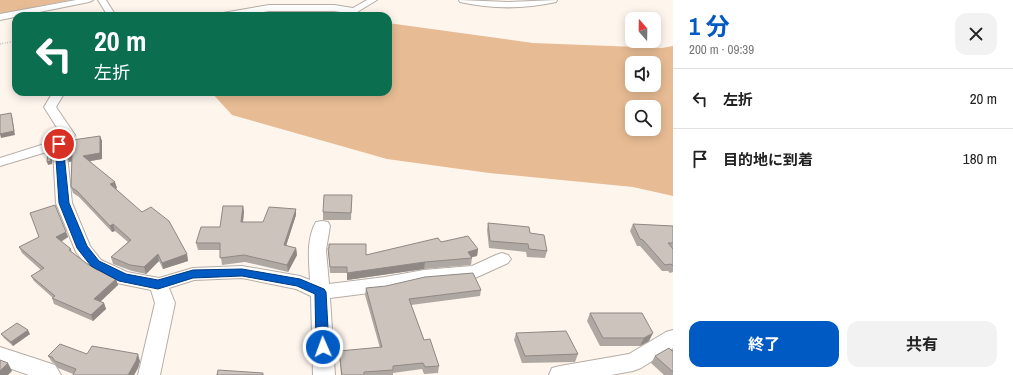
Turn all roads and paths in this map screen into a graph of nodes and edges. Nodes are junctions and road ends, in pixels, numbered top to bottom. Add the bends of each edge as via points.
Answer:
1 (89, 0) edge
2 (102, 0) edge
3 (373, 0) edge
4 (463, 0) edge
5 (553, 0) edge
6 (26, 12) edge
7 (110, 12) edge
8 (246, 12) edge
9 (12, 15) edge
10 (0, 17) edge
11 (12, 42) edge
12 (0, 44) edge
13 (57, 96) edge
14 (59, 144) junction
15 (0, 162) edge
16 (322, 226) dead end
17 (502, 259) dead end
18 (158, 284) junction
19 (320, 292) junction
20 (673, 338) edge
21 (0, 356) edge
22 (50, 375) edge
23 (149, 375) edge
24 (324, 375) edge
25 (560, 375) edge

1 - 6 street
2 - 7 street
3 - 8 street via 354,11 334,8 269,8
4 - 5 street via 485,4
9 - 10 street
11 - 12 path
13 - 14 street via 50,107 68,135
14 - 15 street
14 - 18 street via 64,203 82,248 95,264 123,278
16 - 19 street via 316,250
17 - 19 street via 475,272 424,276
18 - 19 street via 193,274 242,272 300,283
18 - 23 street via 165,303
19 - 24 street
20 - 25 street via 633,362
21 - 22 street

